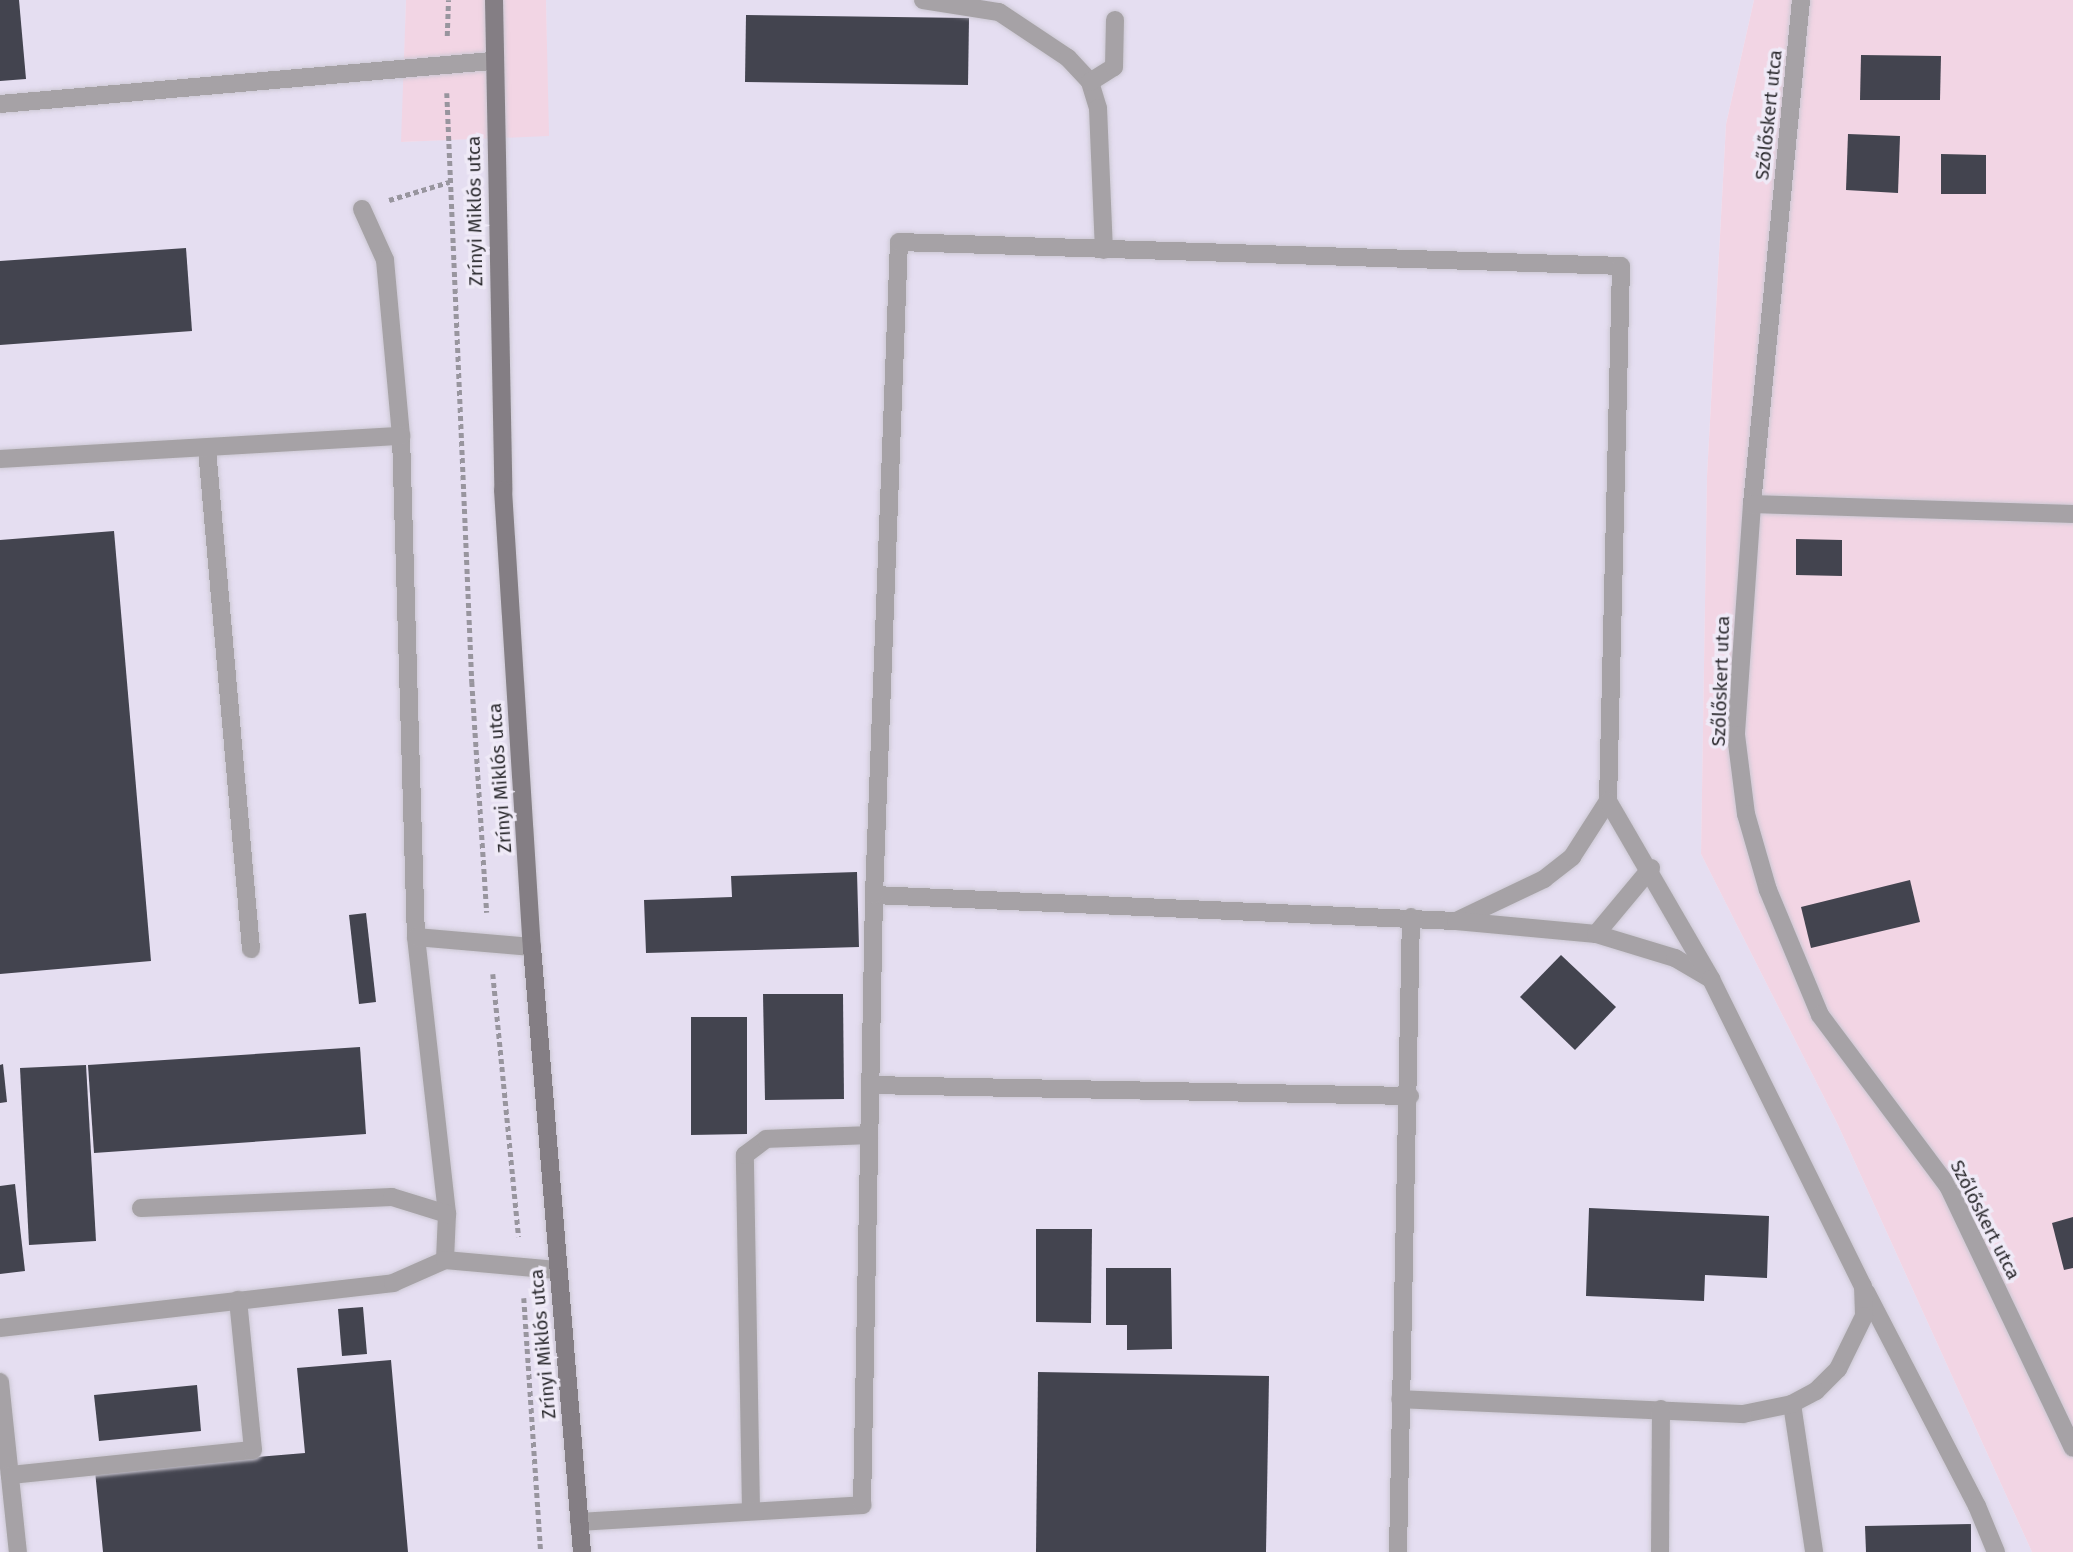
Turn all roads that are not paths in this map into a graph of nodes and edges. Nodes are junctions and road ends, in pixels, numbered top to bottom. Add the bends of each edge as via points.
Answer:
1 (494, 0) edge
2 (923, 0) edge
3 (1801, 0) edge
4 (1115, 20) dead end
5 (493, 61) junction
6 (1090, 82) junction
7 (0, 104) edge
8 (362, 209) road end
9 (1104, 250) junction
10 (401, 436) junction
11 (207, 449) junction
12 (0, 460) edge
13 (1752, 504) junction
14 (2073, 514) edge
15 (1608, 801) junction
16 (1651, 868) junction
17 (874, 895) junction
18 (1412, 918) junction
19 (1455, 921) junction
20 (1596, 934) junction
21 (416, 937) junction
22 (532, 947) junction
23 (251, 949) dead end
24 (1711, 979) junction
25 (870, 1085) junction
26 (1410, 1096) junction
27 (869, 1135) junction
28 (141, 1208) dead end
29 (447, 1214) junction
30 (445, 1260) junction
31 (557, 1270) junction
32 (1863, 1286) junction
33 (238, 1300) junction
34 (0, 1328) edge
35 (0, 1382) edge
36 (1400, 1399) junction
37 (1793, 1404) junction
38 (1661, 1409) junction
39 (2073, 1448) edge
40 (10, 1475) junction
41 (751, 1510) junction
42 (579, 1522) junction
43 (18, 1552) edge
44 (582, 1552) edge
45 (1398, 1552) edge
46 (1660, 1552) edge
47 (1814, 1552) edge
48 (1996, 1552) edge

1 - 5 main road, Zrínyi Miklós utca
2 - 6 street via 999,12 1058,50
3 - 13 street, Szőlőskert utca
4 - 6 street via 1114,67
5 - 7 street
5 - 22 main road, Zrínyi Miklós utca via 503,490
6 - 9 street via 1098,107
8 - 10 street via 386,260
9 - 15 street via 1621,266
9 - 17 street via 899,242
10 - 11 street
10 - 21 street
11 - 12 street
11 - 23 street
13 - 14 street
13 - 39 street, Szőlőskert utca via 1736,735 1746,814 1768,890 1820,1015 1948,1186
15 - 16 street
15 - 19 street via 1563,865 1544,880
16 - 20 street
16 - 24 street
17 - 18 street
17 - 25 street
18 - 19 street
18 - 26 street
19 - 20 street
20 - 24 street via 1675,958
21 - 22 street
21 - 29 street
22 - 31 main road, Zrínyi Miklós utca
24 - 32 street
25 - 26 street
25 - 27 street
26 - 36 street
27 - 41 street via 862,1505
27 - 41 street via 766,1139 745,1155
28 - 29 street via 392,1197
29 - 30 street
30 - 31 street
30 - 33 street via 393,1283
31 - 42 main road, Zrínyi Miklós utca
32 - 37 street via 1864,1316 1856,1339 1816,1391
32 - 48 street via 1977,1506
33 - 34 street
33 - 40 street via 253,1450
35 - 40 street
36 - 38 street
36 - 45 street
37 - 38 street via 1744,1414
37 - 47 street
38 - 46 street
40 - 43 street
41 - 42 street
42 - 44 main road, Zrínyi Miklós utca

